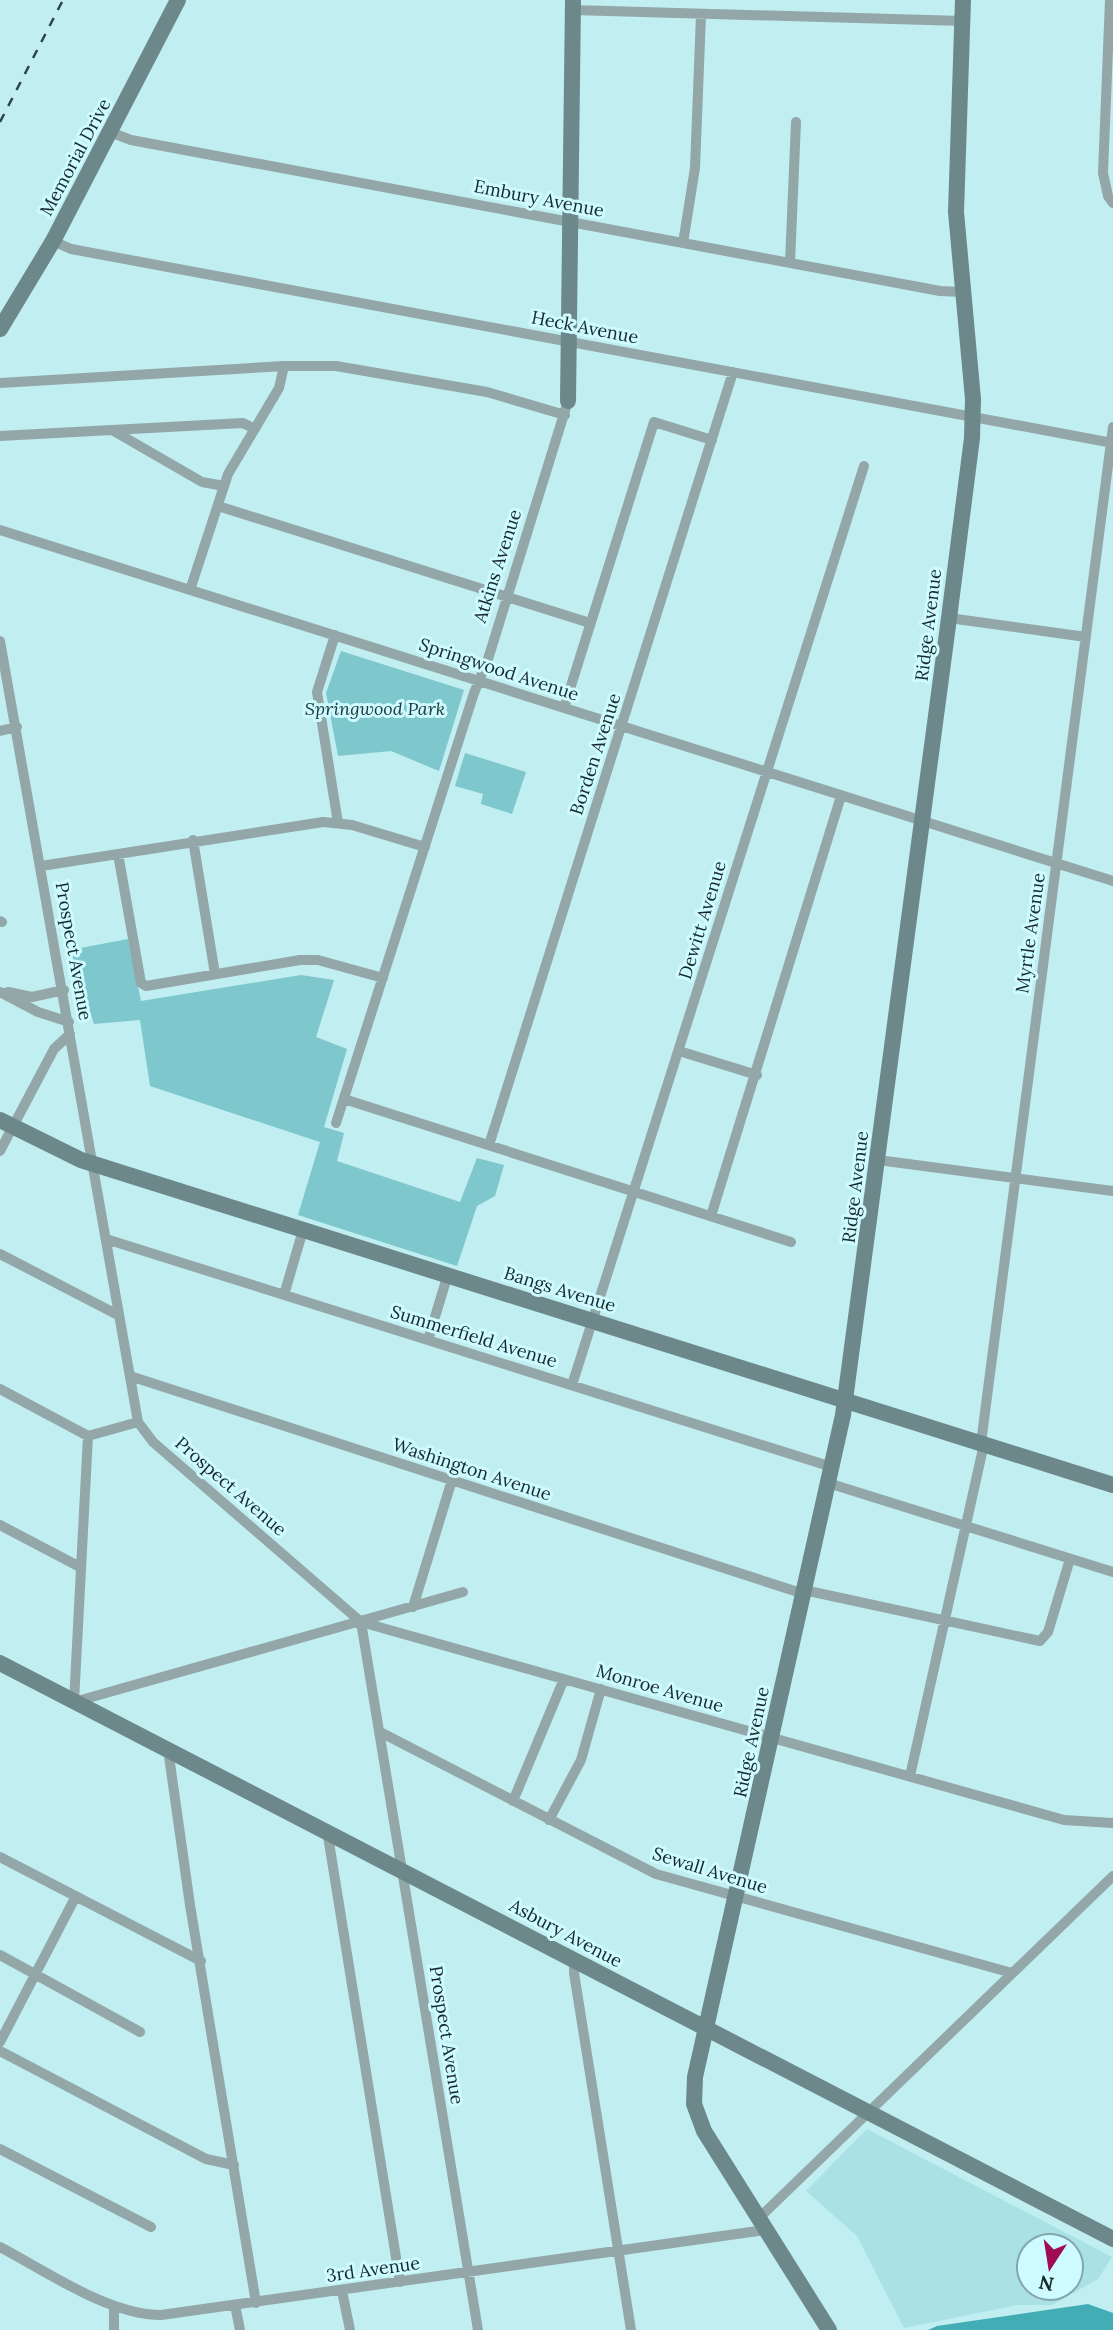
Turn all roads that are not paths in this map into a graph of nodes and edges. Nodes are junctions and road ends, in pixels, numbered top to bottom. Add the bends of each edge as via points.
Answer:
1 (177, 0) edge
2 (963, 0) edge
3 (1110, 0) edge
4 (573, 5) edge
5 (701, 15) junction
6 (963, 21) junction
7 (1110, 99) edge
8 (796, 122) dead end
9 (110, 132) junction
10 (1113, 203) edge
11 (569, 221) junction
12 (53, 241) junction
13 (682, 243) junction
14 (790, 263) junction
15 (962, 292) junction
16 (0, 329) edge
17 (568, 341) junction
18 (284, 366) junction
19 (733, 372) junction
20 (0, 383) edge
21 (566, 408) junction
22 (972, 417) junction
23 (1113, 426) edge
24 (255, 429) junction
25 (111, 430) junction
26 (0, 436) edge
27 (712, 440) junction
28 (1112, 443) edge
29 (864, 466) dead end
30 (224, 486) junction
31 (218, 506) junction
32 (0, 530) edge
33 (190, 590) junction
34 (507, 598) junction
35 (949, 618) junction
36 (590, 623) junction
37 (335, 635) junction
38 (1086, 637) junction
39 (1, 647) edge
40 (479, 681) junction
41 (564, 708) junction
42 (622, 726) junction
43 (17, 727) junction
44 (0, 731) edge
45 (766, 772) junction
46 (841, 796) junction
47 (922, 821) junction
48 (338, 823) junction
49 (192, 841) junction
50 (425, 847) junction
51 (118, 854) junction
52 (1056, 863) junction
53 (41, 866) junction
54 (1113, 881) edge
55 (215, 974) junction
56 (383, 978) junction
57 (64, 990) junction
58 (0, 991) edge
59 (70, 1028) junction
60 (679, 1051) junction
61 (757, 1075) junction
62 (344, 1099) junction
63 (336, 1123) dead end
64 (6, 1124) edge
65 (489, 1145) junction
66 (0, 1151) edge
67 (878, 1160) junction
68 (92, 1164) junction
69 (1015, 1178) junction
70 (633, 1191) junction
71 (1113, 1191) edge
72 (711, 1216) junction
73 (303, 1230) junction
74 (106, 1239) junction
75 (791, 1242) dead end
76 (0, 1254) edge
77 (448, 1274) junction
78 (284, 1294) junction
79 (118, 1315) junction
80 (593, 1319) junction
81 (428, 1340) junction
82 (130, 1376) junction
83 (572, 1385) junction
84 (0, 1389) edge
85 (846, 1400) junction
86 (138, 1422) junction
87 (88, 1436) junction
88 (982, 1444) junction
89 (832, 1466) junction
90 (452, 1480) junction
91 (828, 1483) junction
92 (1113, 1485) edge
93 (0, 1525) edge
94 (966, 1527) junction
95 (1070, 1559) junction
96 (80, 1567) junction
97 (1113, 1572) edge
98 (463, 1592) dead end
99 (804, 1592) junction
100 (413, 1607) junction
101 (945, 1621) junction
102 (361, 1622) junction
103 (0, 1663) edge
104 (564, 1679) junction
105 (601, 1689) junction
106 (74, 1702) junction
107 (380, 1732) junction
108 (772, 1738) junction
109 (168, 1749) junction
110 (910, 1776) junction
111 (513, 1801) junction
112 (549, 1820) junction
113 (1113, 1823) edge
114 (327, 1830) junction
115 (0, 1857) edge
116 (403, 1870) junction
117 (1113, 1876) edge
118 (76, 1896) junction
119 (737, 1896) junction
120 (0, 1955) edge
121 (574, 1959) junction
122 (201, 1961) junction
123 (1012, 1973) junction
124 (34, 1975) junction
125 (707, 2028) junction
126 (140, 2032) dead end
127 (0, 2042) edge
128 (0, 2052) edge
129 (868, 2112) junction
130 (0, 2149) edge
131 (234, 2165) junction
132 (762, 2225) junction
133 (151, 2227) dead end
134 (1113, 2239) edge
135 (0, 2247) edge
136 (618, 2252) junction
137 (468, 2273) junction
138 (400, 2282) junction
139 (342, 2291) junction
140 (256, 2302) junction
141 (235, 2305) junction
142 (114, 2306) junction
143 (114, 2330) edge
144 (240, 2330) edge
145 (350, 2330) edge
146 (478, 2330) edge
147 (631, 2330) edge
148 (829, 2330) edge

1 - 9 street, Memorial Drive
2 - 6 street, Ridge Avenue
3 - 7 street
4 - 5 street
4 - 11 street, Atkins Avenue
5 - 6 street
5 - 13 street via 695,168
6 - 15 street, Ridge Avenue via 956,212
7 - 10 street via 1103,173
8 - 14 street
9 - 11 street, Embury Avenue via 143,142
9 - 12 street, Memorial Drive
11 - 13 street, Embury Avenue
11 - 17 street, Atkins Avenue
12 - 16 street, Memorial Drive
12 - 17 street, Heck Avenue via 71,249
13 - 14 street, Embury Avenue
14 - 15 street, Embury Avenue
15 - 22 street, Ridge Avenue
17 - 19 street, Heck Avenue
17 - 21 street, Atkins Avenue
18 - 20 street
18 - 21 street via 365,370
18 - 24 street via 279,388
19 - 22 street, Heck Avenue
19 - 27 street, Borden Avenue
21 - 34 street, Atkins Avenue
22 - 28 street, Heck Avenue
22 - 35 street, Ridge Avenue
23 - 28 street, Myrtle Avenue
24 - 25 street via 243,423
24 - 30 street
25 - 26 street
25 - 30 street via 202,481
27 - 36 street via 654,422
27 - 42 street, Borden Avenue
28 - 38 street, Myrtle Avenue
29 - 45 street, Dewitt Avenue
30 - 31 street
31 - 33 street
31 - 34 street
32 - 33 street, Springwood Avenue
33 - 37 street, Springwood Avenue
34 - 36 street
34 - 40 street, Atkins Avenue
35 - 38 street
35 - 47 street, Ridge Avenue
36 - 41 street
37 - 40 street, Springwood Avenue
37 - 48 street via 317,692
38 - 52 street, Myrtle Avenue
39 - 43 street, Prospect Avenue
40 - 41 street, Springwood Avenue
40 - 50 street, Atkins Avenue
41 - 42 street, Springwood Avenue
42 - 45 street, Springwood Avenue
42 - 65 street, Borden Avenue
43 - 44 street
43 - 53 street, Prospect Avenue
45 - 46 street, Springwood Avenue
45 - 60 street, Dewitt Avenue
46 - 47 street, Springwood Avenue
46 - 61 street
47 - 52 street, Springwood Avenue
47 - 67 street, Ridge Avenue
48 - 49 street via 307,823
48 - 50 street
49 - 51 street
49 - 55 street
50 - 56 street, Atkins Avenue
51 - 53 street
51 - 55 street via 141,983 146,986
52 - 54 street, Springwood Avenue
52 - 69 street, Myrtle Avenue
53 - 57 street, Prospect Avenue
55 - 56 street via 318,960
56 - 62 street, Atkins Avenue
57 - 58 street via 32,996
57 - 59 street, Prospect Avenue
58 - 59 street
59 - 64 street
59 - 68 street, Prospect Avenue
60 - 61 street
60 - 70 street, Dewitt Avenue
61 - 72 street
62 - 63 street, Atkins Avenue
62 - 65 street
64 - 66 street
64 - 68 street, Bangs Avenue
65 - 70 street
67 - 69 street
67 - 85 street, Ridge Avenue
68 - 73 street, Bangs Avenue
68 - 74 street, Prospect Avenue
69 - 71 street
69 - 88 street, Myrtle Avenue
70 - 72 street
70 - 80 street, Dewitt Avenue
72 - 75 street
73 - 77 street, Bangs Avenue
73 - 78 street
74 - 78 street, Summerfield Avenue
74 - 79 street, Prospect Avenue
76 - 79 street
77 - 80 street, Bangs Avenue
77 - 81 street
78 - 81 street, Summerfield Avenue
79 - 82 street, Prospect Avenue
80 - 83 street, Dewitt Avenue
80 - 85 street, Bangs Avenue
81 - 83 street, Summerfield Avenue
82 - 86 street, Prospect Avenue
82 - 90 street, Washington Avenue
83 - 89 street, Summerfield Avenue
84 - 87 street
85 - 88 street, Bangs Avenue
85 - 89 street, Ridge Avenue
86 - 87 street
86 - 102 street, Prospect Avenue via 153,1442
87 - 96 street
88 - 92 street, Bangs Avenue
88 - 94 street, Myrtle Avenue
89 - 91 street, Ridge Avenue
90 - 99 street, Washington Avenue
90 - 100 street
91 - 94 street
91 - 99 street, Ridge Avenue
93 - 96 street
94 - 95 street
94 - 101 street, Myrtle Avenue
95 - 97 street
95 - 101 street, Washington Avenue via 1045,1639
96 - 106 street
98 - 100 street
99 - 101 street, Washington Avenue
99 - 108 street, Ridge Avenue
100 - 102 street
101 - 110 street, Myrtle Avenue
102 - 104 street, Monroe Avenue
102 - 106 street
102 - 107 street, Prospect Avenue
103 - 106 street, Asbury Avenue
104 - 105 street, Monroe Avenue
104 - 111 street
105 - 108 street, Monroe Avenue
105 - 112 street via 581,1760
106 - 109 street, Asbury Avenue
107 - 111 street, Sewall Avenue
107 - 116 street, Prospect Avenue
108 - 110 street, Monroe Avenue
108 - 119 street, Ridge Avenue
109 - 114 street, Asbury Avenue
109 - 122 street
110 - 113 street, Monroe Avenue via 1064,1819
111 - 112 street, Sewall Avenue
112 - 119 street, Sewall Avenue via 645,1869
114 - 116 street, Asbury Avenue
114 - 138 street
115 - 118 street
116 - 121 street, Asbury Avenue
116 - 137 street, Prospect Avenue
117 - 123 street
118 - 122 street
118 - 124 street
119 - 123 street, Sewall Avenue
119 - 125 street, Ridge Avenue
120 - 124 street
121 - 125 street, Asbury Avenue
121 - 136 street
122 - 131 street
123 - 129 street
124 - 126 street
124 - 127 street
125 - 129 street, Asbury Avenue
125 - 132 street, Ridge Avenue via 695,2077 696,2112
128 - 131 street via 206,2159
129 - 132 street
129 - 134 street, Asbury Avenue
130 - 133 street
131 - 140 street
132 - 136 street, 3rd Avenue
132 - 148 street, Ridge Avenue
135 - 142 street, 3rd Avenue
136 - 137 street, 3rd Avenue
136 - 147 street
137 - 138 street, 3rd Avenue
137 - 146 street, Prospect Avenue
138 - 139 street, 3rd Avenue
139 - 140 street, 3rd Avenue
139 - 145 street
140 - 141 street, 3rd Avenue
141 - 142 street, 3rd Avenue via 161,2315 139,2315
141 - 144 street
142 - 143 street

